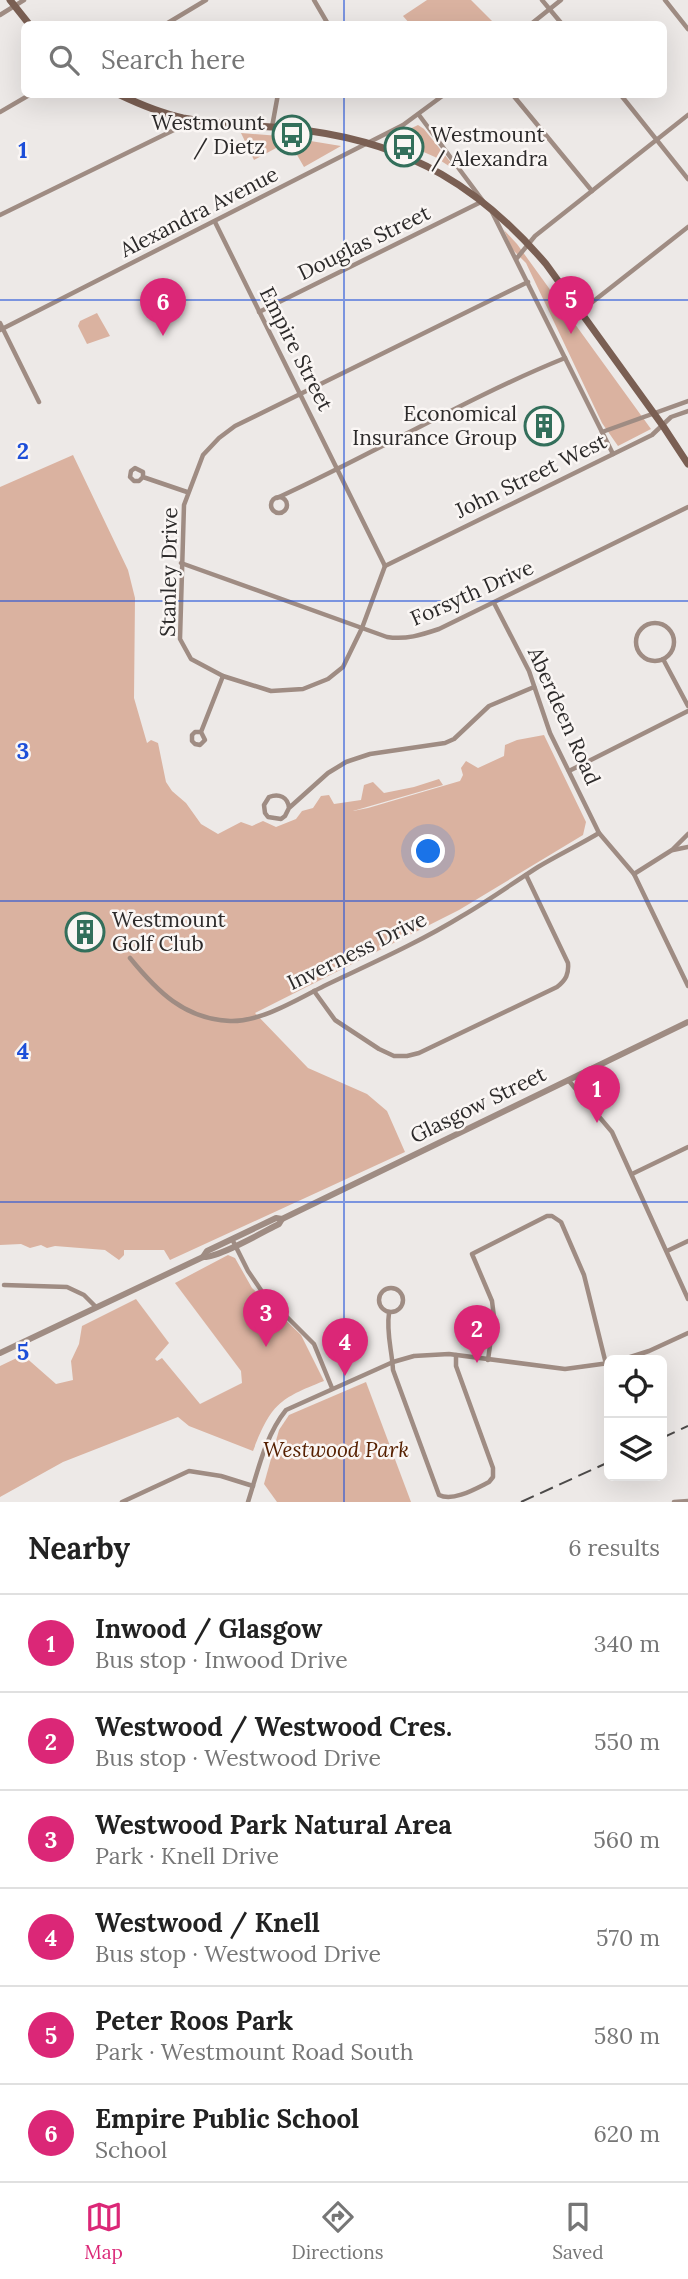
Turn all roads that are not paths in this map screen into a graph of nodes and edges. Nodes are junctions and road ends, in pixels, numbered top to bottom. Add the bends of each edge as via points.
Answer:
1 (24, 0) edge
2 (206, 0) edge
3 (314, 0) edge
4 (542, 0) edge
5 (561, 0) edge
6 (665, 0) edge
7 (11, 3) edge
8 (550, 9) junction
9 (0, 15) edge
10 (26, 21) edge
11 (171, 21) edge
12 (326, 21) edge
13 (535, 21) edge
14 (560, 21) edge
15 (688, 30) edge
16 (24, 98) edge
17 (127, 98) edge
18 (277, 98) edge
19 (440, 98) edge
20 (515, 98) edge
21 (623, 98) edge
22 (0, 112) edge
23 (419, 115) junction
24 (688, 115) edge
25 (181, 118) junction
26 (272, 127) junction
27 (657, 141) junction
28 (368, 143) junction
29 (688, 179) edge
30 (592, 191) junction
31 (483, 201) junction
32 (490, 208) junction
33 (0, 215) edge
34 (215, 222) junction
35 (688, 227) edge
36 (528, 243) junction
37 (516, 258) junction
38 (528, 282) junction
39 (581, 311) junction
40 (259, 312) junction
41 (1, 327) edge
42 (565, 358) junction
43 (300, 394) junction
44 (688, 401) edge
45 (39, 402) dead end
46 (688, 411) edge
47 (654, 414) junction
48 (663, 426) junction
49 (602, 432) junction
50 (613, 454) junction
51 (687, 462) edge
52 (339, 470) junction
53 (143, 477) dead end
54 (187, 492) junction
55 (276, 498) dead end
56 (688, 507) edge
57 (181, 563) junction
58 (385, 566) junction
59 (495, 603) junction
60 (362, 628) junction
61 (663, 659) junction
62 (223, 676) junction
63 (534, 687) junction
64 (688, 708) edge
65 (201, 732) dead end
66 (569, 771) junction
67 (289, 808) junction
68 (599, 834) junction
69 (688, 834) edge
70 (688, 847) edge
71 (672, 850) junction
72 (634, 874) junction
73 (526, 875) junction
74 (130, 957) dead end
75 (688, 986) edge
76 (314, 991) junction
77 (688, 1022) edge
78 (569, 1081) junction
79 (688, 1147) edge
80 (632, 1174) junction
81 (688, 1241) edge
82 (234, 1242) junction
83 (667, 1251) junction
84 (1, 1286) edge
85 (688, 1299) edge
86 (96, 1307) junction
87 (389, 1312) junction
88 (688, 1333) edge
89 (0, 1353) edge
90 (456, 1355) junction
91 (606, 1355) edge
92 (637, 1355) edge
93 (488, 1360) junction
94 (393, 1362) junction
95 (604, 1364) edge
96 (332, 1388) junction
97 (253, 1486) junction
98 (688, 1501) edge
99 (122, 1502) edge
100 (248, 1502) edge
101 (674, 1502) edge

1 - 7 street
2 - 11 street
3 - 12 street
4 - 8 street
5 - 8 street
6 - 15 street
7 - 9 street
7 - 10 main road
8 - 13 street
8 - 14 street
16 - 22 street
17 - 25 main road
18 - 26 street
19 - 23 street, Alexandra Avenue
20 - 30 street
21 - 27 street
23 - 28 street, Alexandra Avenue
23 - 31 street
24 - 27 street
25 - 26 main road
25 - 33 street via 178,128
26 - 28 main road
27 - 29 street
27 - 30 street
28 - 31 main road via 428,166
28 - 34 street, Alexandra Avenue
30 - 36 street
31 - 32 main road
31 - 40 street, Douglas Street
32 - 36 main road
32 - 37 street
34 - 40 street, Empire Street
34 - 41 street, Alexandra Avenue
35 - 39 street
36 - 37 street
36 - 39 main road
37 - 38 street
38 - 42 street
38 - 43 street, Stanley Drive
39 - 47 main road
40 - 43 street, Empire Street
41 - 45 street
42 - 49 street
42 - 52 street
43 - 52 street, Empire Street
43 - 54 street, Stanley Drive via 219,438 203,455
44 - 47 street, John Street West
46 - 48 street, John Street West via 671,417
47 - 48 main road
47 - 49 street, John Street West
48 - 50 street, John Street West
48 - 51 main road
49 - 50 street
50 - 58 street, John Street West
52 - 55 street
52 - 58 street, Empire Street
53 - 54 street
54 - 57 street, Stanley Drive
56 - 59 street, Forsyth Drive
57 - 60 street, Forsyth Drive
57 - 62 street, Stanley Drive via 180,639 191,659
58 - 60 street, Stanley Drive
59 - 60 street, Forsyth Drive via 414,637 398,639
59 - 63 street, Aberdeen Road
60 - 62 street, Stanley Drive via 344,667 303,689 271,691
61 - 61 street via 674,646 673,635 664,625 649,624 639,633 637,648 645,658
61 - 64 street
62 - 65 street
63 - 66 street, Aberdeen Road
63 - 67 street via 489,706 445,743 370,754 337,766
64 - 66 street
66 - 68 street, Aberdeen Road
67 - 67 street via 279,795 269,797 264,805 265,813 275,820
68 - 72 street, Aberdeen Road
68 - 73 street, Inverness Drive
69 - 71 street
70 - 71 street
71 - 72 street
72 - 75 street, Aberdeen Road
73 - 76 street, Inverness Drive via 461,917
73 - 76 street via 568,963 568,974 557,987 407,1056 379,1049 335,1020
74 - 76 street, Inverness Drive via 174,1003 216,1020 248,1019
77 - 78 street, Glasgow Street
78 - 80 street via 612,1132
78 - 82 street, Glasgow Street
79 - 80 street
80 - 83 street
81 - 83 street
82 - 86 street, Glasgow Street
82 - 96 street via 263,1293 314,1344
83 - 85 street
84 - 86 street via 66,1287
86 - 89 street, Glasgow Street
87 - 87 street via 403,1303 403,1296 394,1288 384,1290 379,1299
87 - 94 street
88 - 92 street
90 - 93 street
90 - 94 street via 433,1353
90 - 94 street via 493,1477 452,1500 439,1495
91 - 93 street via 584,1275 561,1222 552,1216 472,1254 492,1301
93 - 95 street via 565,1369
94 - 96 street
96 - 97 street via 286,1410 276,1422
97 - 99 street via 189,1471
97 - 100 street
98 - 101 street

